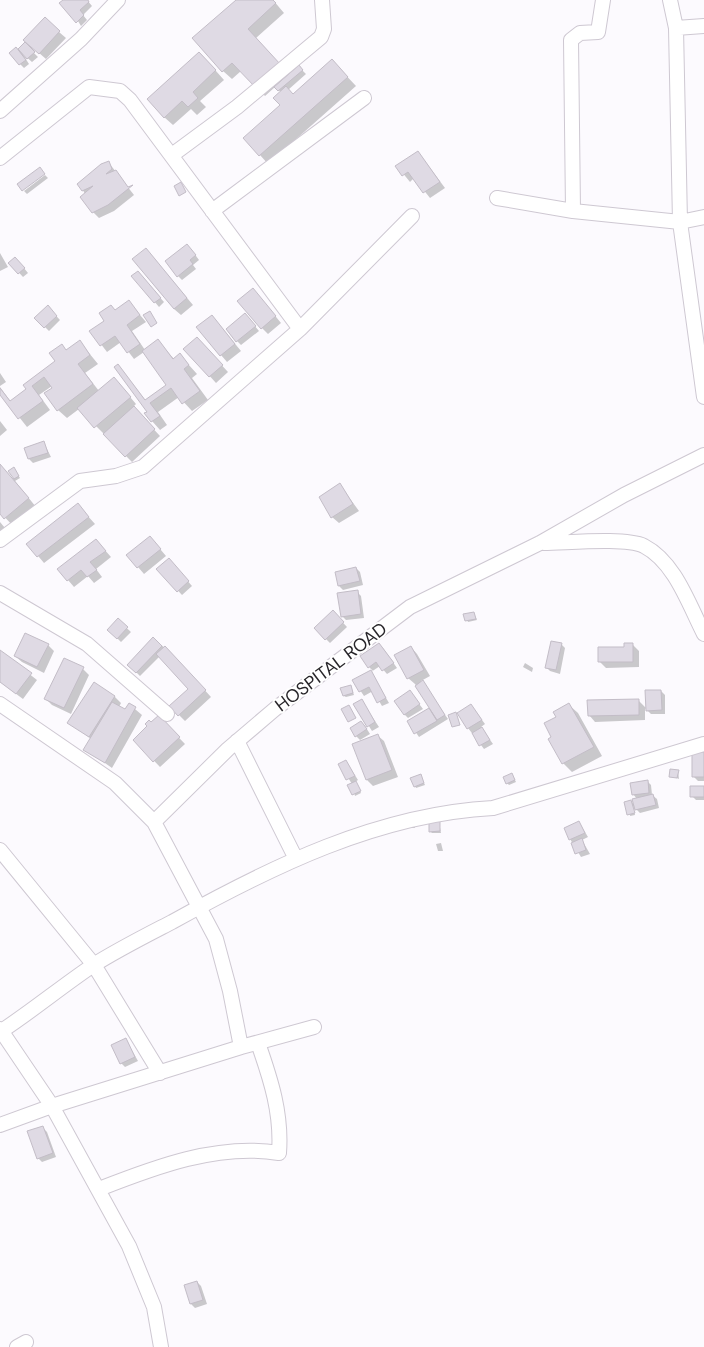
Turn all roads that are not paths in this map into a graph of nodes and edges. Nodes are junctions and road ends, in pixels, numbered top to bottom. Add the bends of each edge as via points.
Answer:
1 (118, 0) edge
2 (322, 0) edge
3 (603, 0) edge
4 (670, 0) edge
5 (704, 26) edge
6 (676, 28) junction
7 (364, 98) dead end
8 (0, 111) edge
9 (172, 155) junction
10 (0, 158) edge
11 (497, 198) dead end
12 (212, 211) junction
13 (573, 211) junction
14 (412, 216) dead end
15 (704, 217) edge
16 (680, 222) junction
17 (300, 329) junction
18 (704, 397) edge
19 (704, 455) edge
20 (0, 540) edge
21 (540, 543) junction
22 (0, 593) edge
23 (704, 634) edge
24 (0, 704) edge
25 (168, 714) dead end
26 (237, 741) junction
27 (704, 744) edge
28 (154, 822) junction
29 (0, 850) edge
30 (296, 859) junction
31 (198, 907) junction
32 (94, 965) junction
33 (314, 1027) dead end
34 (1, 1030) edge
35 (258, 1043) junction
36 (242, 1047) junction
37 (160, 1074) junction
38 (52, 1106) junction
39 (0, 1125) edge
40 (99, 1189) junction
41 (161, 1347) edge

1 - 8 street via 81,39
2 - 9 street via 324,29 321,37 237,107
3 - 13 street via 598,32 580,34 571,40
4 - 6 street
5 - 6 street
6 - 16 street
7 - 12 street
9 - 10 street via 130,100 120,92 89,87
9 - 12 street
11 - 13 street
12 - 17 street
13 - 16 street
14 - 17 street
15 - 16 street
16 - 18 street
17 - 20 street via 143,468 80,481
19 - 21 street, HOSPITAL ROAD
21 - 23 street via 617,542 643,546 670,569
21 - 26 street, HOSPITAL ROAD via 410,607 274,709
22 - 25 street via 87,644
24 - 28 street via 115,783
26 - 28 street, HOSPITAL ROAD
26 - 30 street
27 - 30 street via 493,808 458,809 422,816
28 - 31 street
29 - 32 street
30 - 31 street via 259,874
31 - 32 street
31 - 36 street via 216,939
32 - 34 street
32 - 37 street
33 - 35 street
34 - 38 street
35 - 36 street
35 - 40 street via 277,1105 279,1153 237,1149 140,1173
36 - 37 street
37 - 38 street
38 - 39 street
38 - 40 street
40 - 41 street via 129,1246 154,1306

